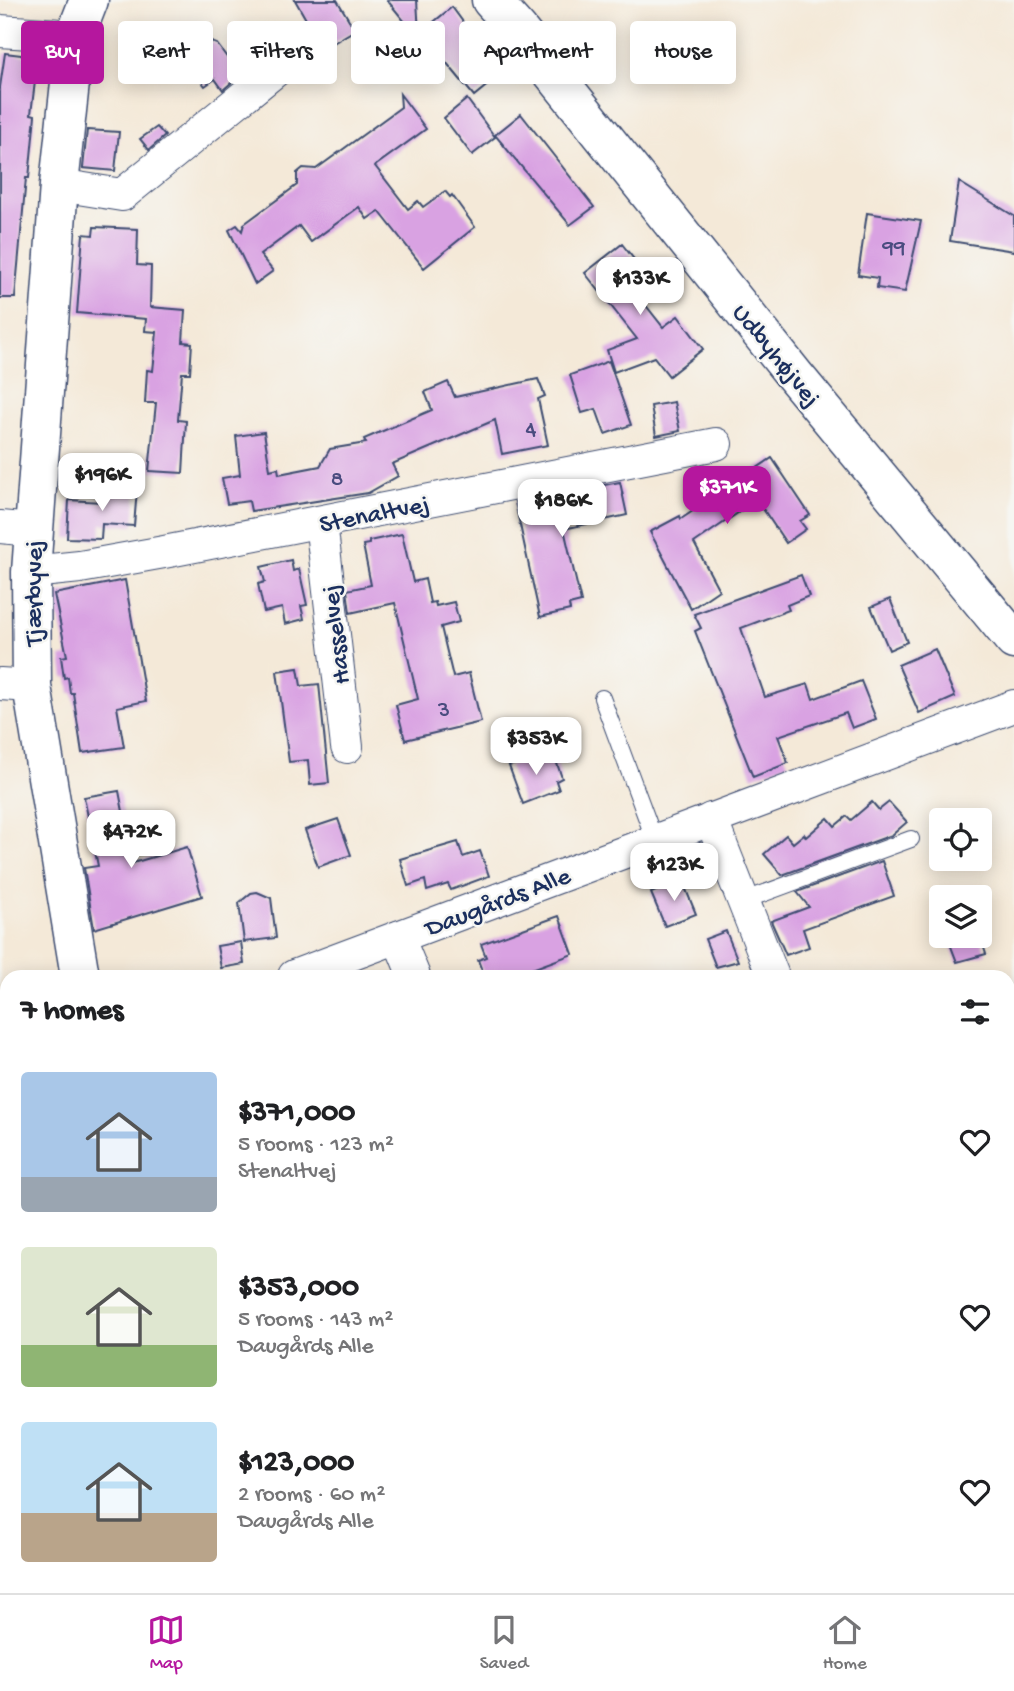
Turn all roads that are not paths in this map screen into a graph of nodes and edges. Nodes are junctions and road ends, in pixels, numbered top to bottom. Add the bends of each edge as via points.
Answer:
1 (89, 0) edge
2 (491, 0) edge
3 (81, 21) edge
4 (0, 31) edge
5 (21, 32) edge
6 (70, 84) edge
7 (259, 84) edge
8 (59, 185) junction
9 (716, 444) dead end
10 (321, 522) junction
11 (16, 529) edge
12 (31, 572) junction
13 (1014, 640) edge
14 (16, 685) edge
15 (602, 698) dead end
16 (1014, 706) edge
17 (347, 747) dead end
18 (711, 819) junction
19 (911, 839) dead end
20 (655, 841) junction
21 (743, 901) junction
22 (398, 937) junction
23 (79, 970) edge
24 (310, 970) edge
25 (412, 970) edge
26 (771, 970) edge

1 - 3 street, Tjærbyvej
2 - 13 street, Udbyhøjvej
4 - 5 street
6 - 8 street, Tjærbyvej
7 - 8 street via 122,195
8 - 11 street, Tjærbyvej
9 - 10 street, Stenaltvej
10 - 12 street, Stenaltvej
10 - 17 street, Hasselvej
11 - 12 street, Tjærbyvej
12 - 14 street, Tjærbyvej
14 - 23 street, Tjærbyvej
15 - 20 lane
16 - 18 street, Daugårds Alle
18 - 20 street, Daugårds Alle
18 - 21 street
19 - 21 lane
20 - 22 street, Daugårds Alle
21 - 26 street
22 - 24 street, Daugårds Alle
22 - 25 street

